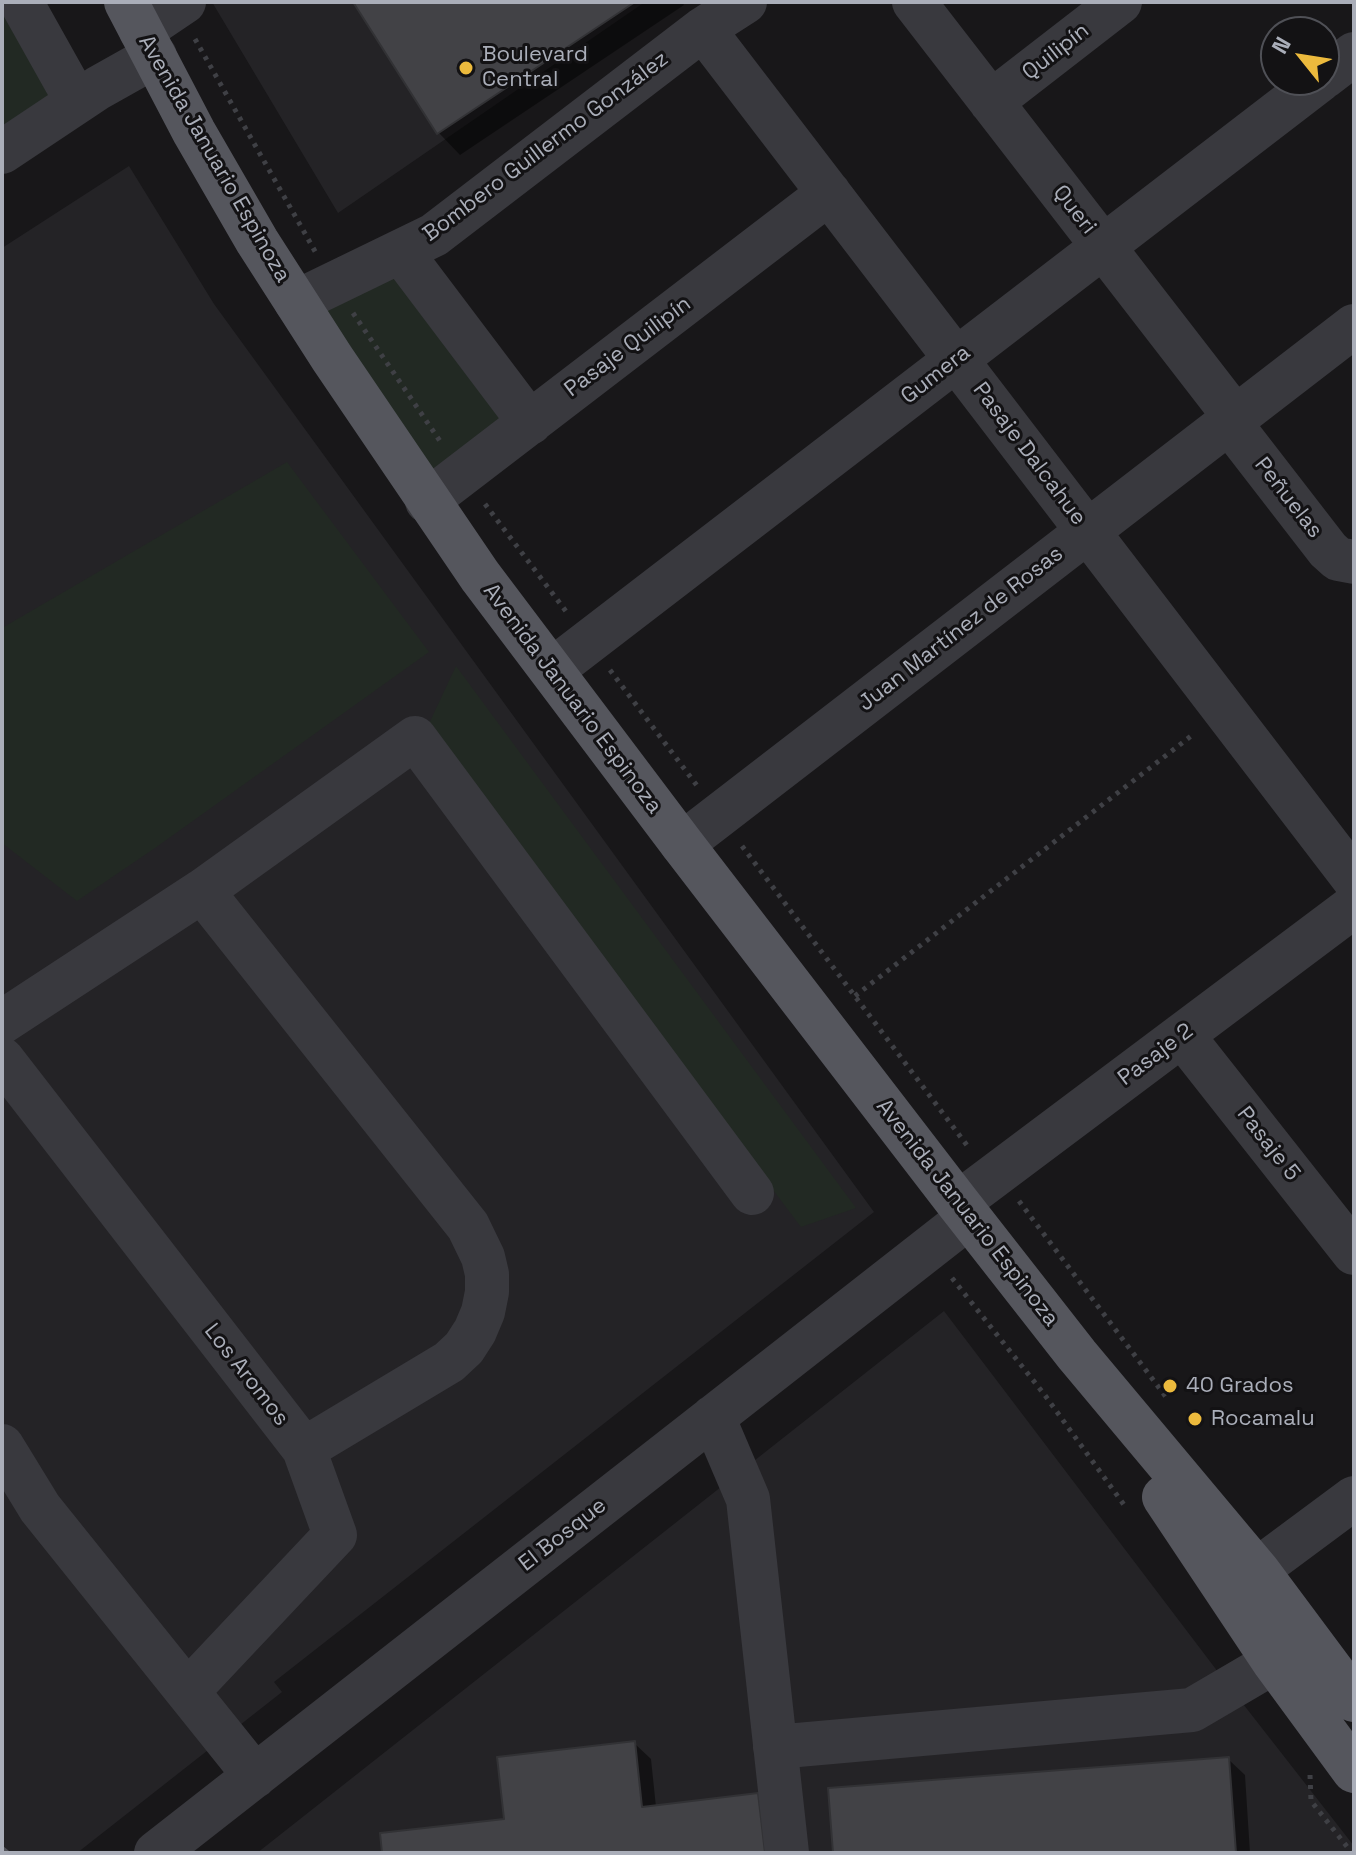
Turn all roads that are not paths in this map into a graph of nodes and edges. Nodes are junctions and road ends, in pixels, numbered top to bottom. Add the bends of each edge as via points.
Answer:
1 (21, 2) edge
2 (184, 2) edge
3 (745, 2) edge
4 (914, 2) edge
5 (1120, 2) edge
6 (703, 29) junction
7 (140, 30) edge
8 (1299, 96) edge
9 (77, 102) junction
10 (991, 102) junction
11 (2, 152) edge
12 (829, 193) junction
13 (1103, 247) junction
14 (401, 252) junction
15 (296, 302) junction
16 (1354, 326) edge
17 (956, 359) junction
18 (1232, 420) junction
19 (530, 423) junction
20 (427, 501) junction
21 (1087, 531) junction
22 (1354, 562) edge
23 (552, 670) junction
24 (682, 844) junction
25 (1354, 879) edge
26 (202, 891) junction
27 (1354, 906) edge
28 (2, 1022) edge
29 (1182, 1035) junction
30 (2, 1059) edge
31 (752, 1193) dead end
32 (964, 1210) junction
33 (1354, 1253) edge
34 (1077, 1355) junction
35 (713, 1417) junction
36 (2, 1446) edge
37 (304, 1449) junction
38 (1354, 1498) edge
39 (1257, 1570) junction
40 (1274, 1662) junction
41 (188, 1691) junction
42 (1354, 1700) edge
43 (775, 1747) junction
44 (1354, 1771) edge
45 (255, 1776) junction
46 (156, 1853) edge
47 (787, 1853) edge

1 - 9 street
2 - 7 street
3 - 6 street, Bombero Guillermo González
4 - 10 street, Queri
5 - 10 street, Quilipín
6 - 12 street, Pasaje Dalcahue
6 - 14 street, Bombero Guillermo González via 434,235
7 - 9 street
7 - 15 main road, Avenida Januario Espinoza
8 - 13 street, Gumera
9 - 11 street
10 - 13 street, Queri
12 - 17 street, Pasaje Dalcahue
12 - 19 street, Pasaje Quilipín
13 - 17 street, Gumera
13 - 18 street, Queri
14 - 15 street, Bombero Guillermo González
14 - 19 street
15 - 20 main road, Avenida Januario Espinoza
16 - 18 street, Juan Martínez de Rosas
17 - 21 street, Pasaje Dalcahue
17 - 23 street, Gumera
18 - 21 street, Juan Martínez de Rosas
18 - 22 street, Peñuelas via 1328,550
19 - 20 street, Pasaje Quilipín
20 - 23 main road, Avenida Januario Espinoza
21 - 24 street, Juan Martínez de Rosas
21 - 25 street, Pasaje Dalcahue
23 - 24 main road, Avenida Januario Espinoza
24 - 32 main road, Avenida Januario Espinoza
26 - 28 street
26 - 31 street via 415,738
26 - 37 street via 468,1226 487,1274 483,1312 464,1348
27 - 29 street, Pasaje 2
29 - 32 street, Pasaje 2
29 - 33 street, Pasaje 5
30 - 37 street, Los Aromos
32 - 34 main road, Avenida Januario Espinoza
32 - 35 street, El Bosque
34 - 39 main road, Avenida Januario Espinoza
34 - 40 main road, Avenida Januario Espinoza
35 - 43 street via 748,1499
35 - 45 street, El Bosque
36 - 41 street via 40,1508
37 - 41 street, Los Aromos via 335,1535
38 - 39 street
39 - 42 main road, Avenida Januario Espinoza
40 - 43 street via 1192,1710
40 - 44 main road, Avenida Januario Espinoza
41 - 45 street
43 - 47 street
45 - 46 street, El Bosque

